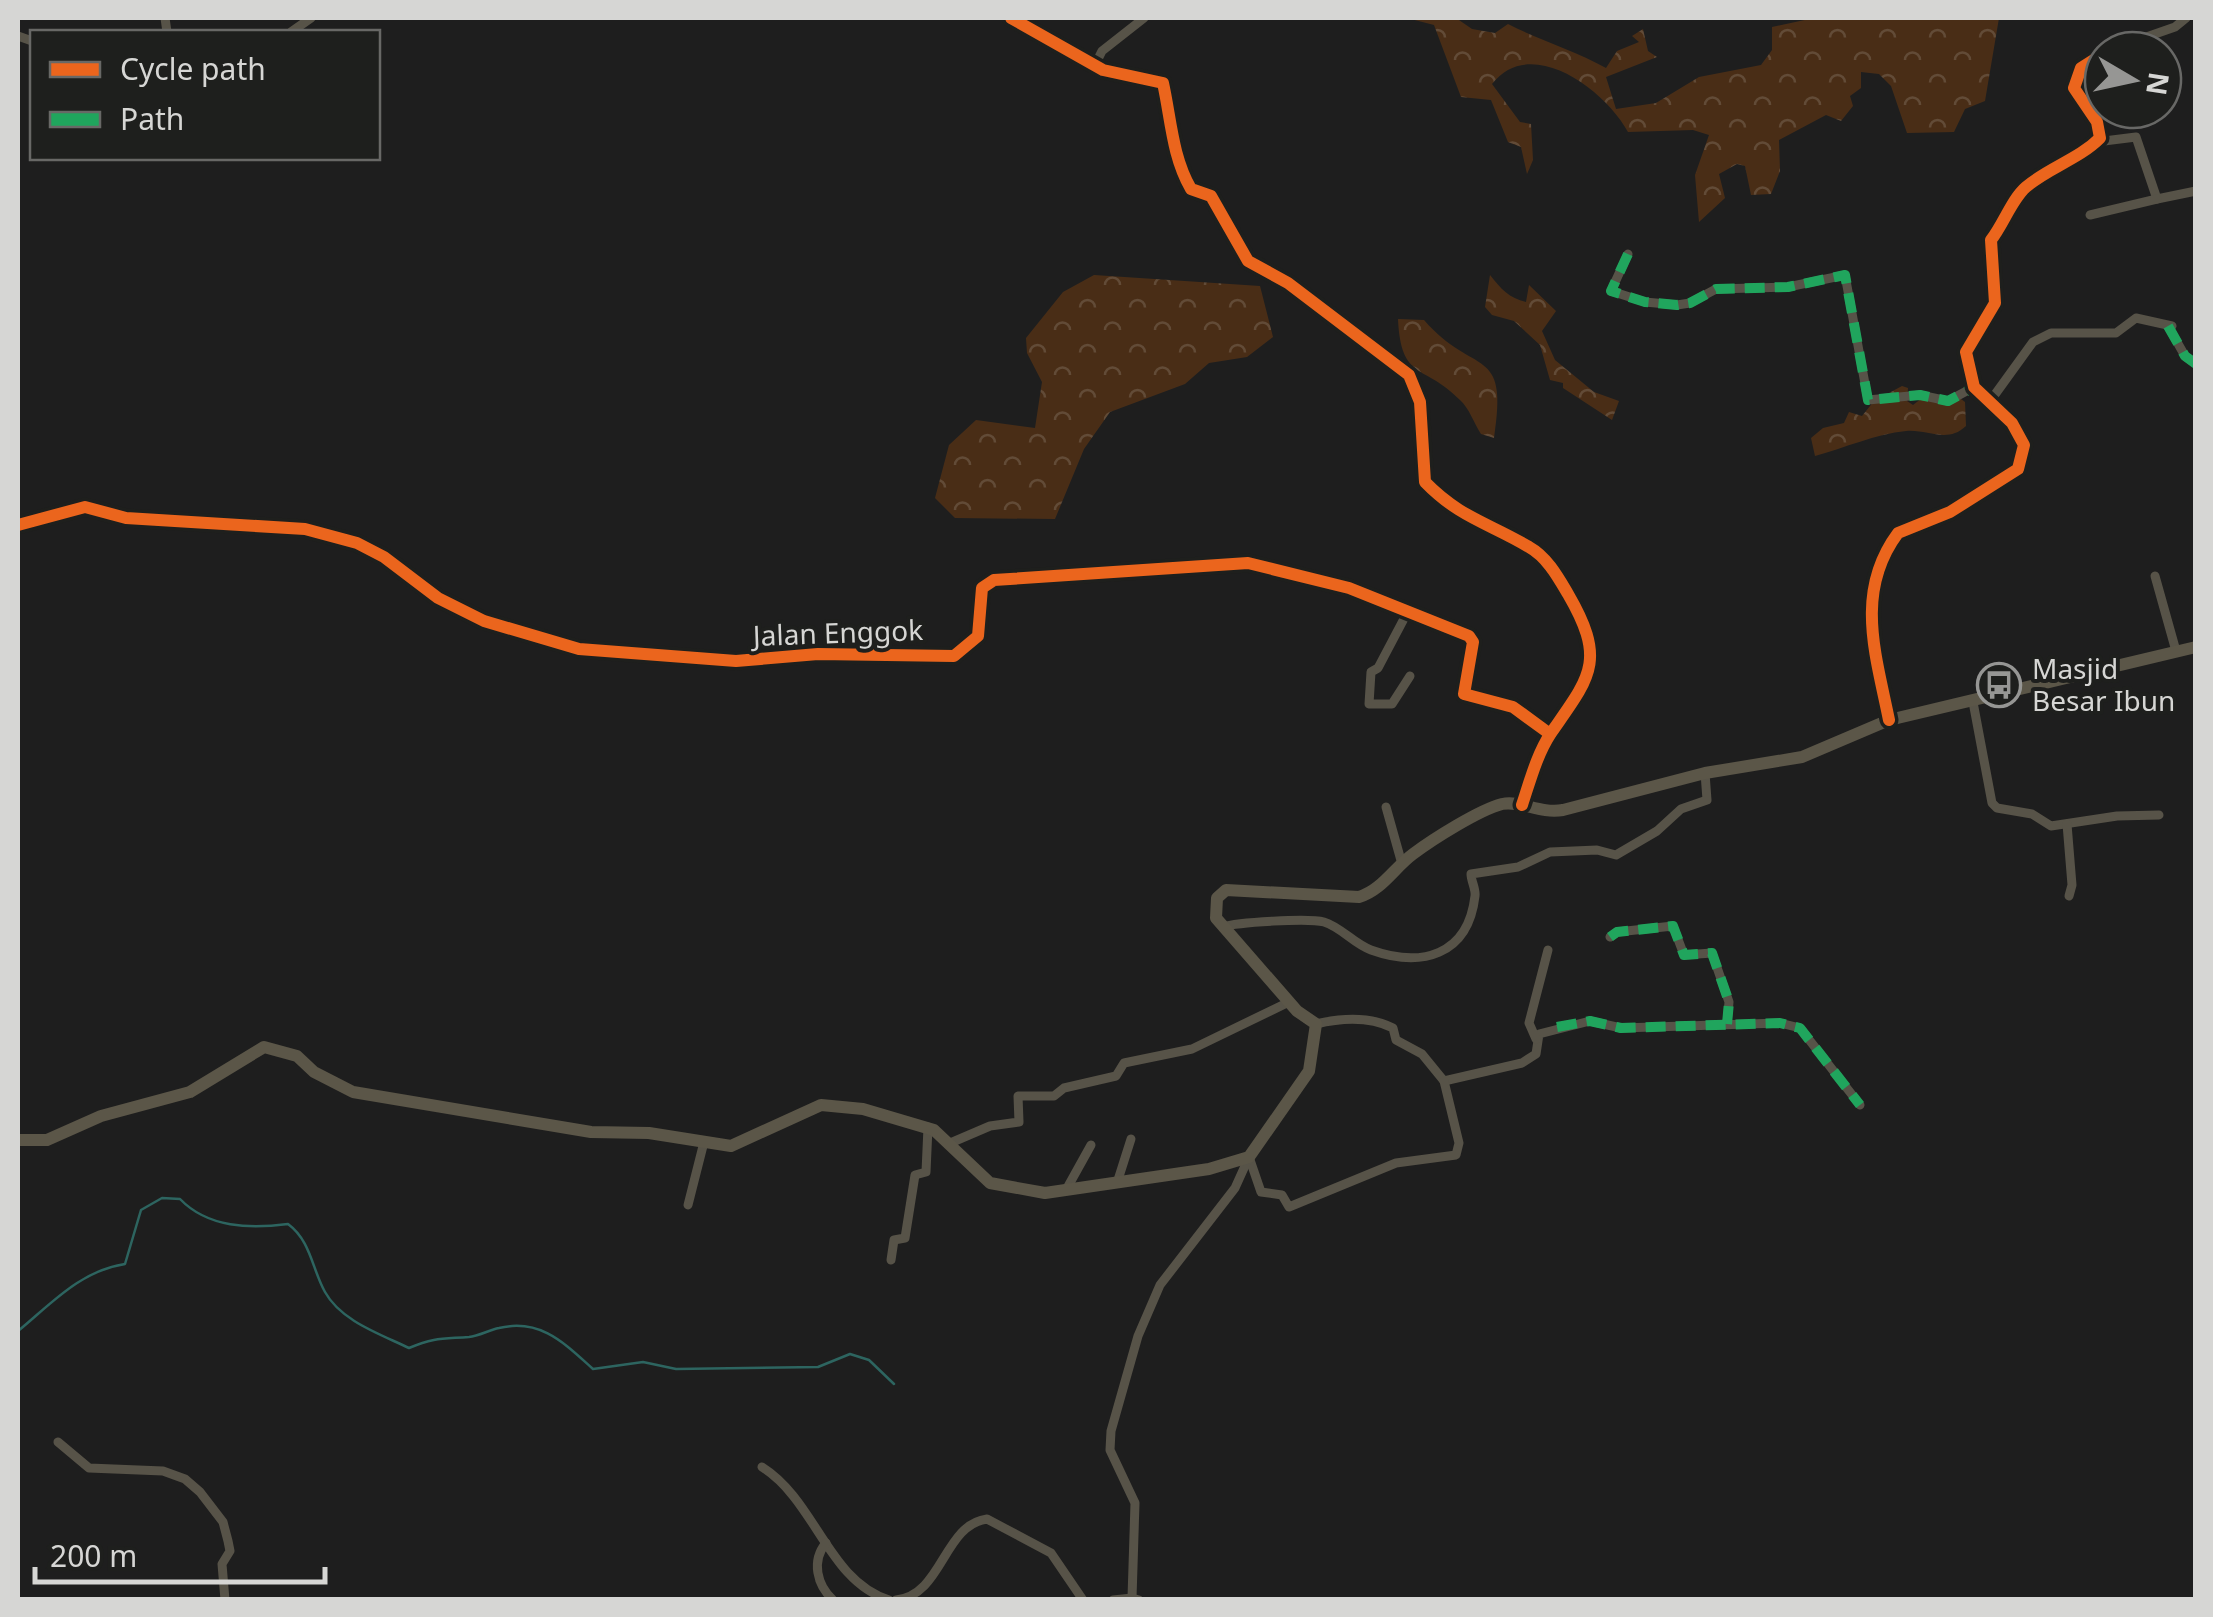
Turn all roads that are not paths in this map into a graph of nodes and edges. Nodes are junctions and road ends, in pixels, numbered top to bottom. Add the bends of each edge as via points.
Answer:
1 (1011, 18) edge
2 (1144, 18) edge
3 (1094, 67) junction
4 (2083, 67) edge
5 (2083, 101) edge
6 (2097, 130) edge
7 (2096, 142) junction
8 (2196, 191) edge
9 (2157, 199) junction
10 (2090, 216) dead end
11 (1628, 254) dead end
12 (2196, 364) edge
13 (1974, 387) junction
14 (1991, 400) junction
15 (18, 525) edge
16 (2155, 576) dead end
17 (1406, 613) junction
18 (2196, 646) edge
19 (2176, 651) junction
20 (1410, 676) dead end
21 (1973, 702) junction
22 (1888, 720) junction
23 (1550, 734) junction
24 (1705, 773) junction
25 (1522, 804) junction
26 (1386, 807) dead end
27 (2160, 816) dead end
28 (2067, 824) junction
29 (1402, 864) junction
30 (2068, 896) dead end
31 (1223, 927) junction
32 (1610, 938) dead end
33 (1548, 950) dead end
34 (1289, 1002) junction
35 (1316, 1024) junction
36 (1727, 1024) junction
37 (1536, 1039) junction
38 (1444, 1081) junction
39 (1860, 1105) dead end
40 (928, 1128) junction
41 (1130, 1139) dead end
42 (18, 1140) edge
43 (704, 1142) junction
44 (948, 1144) junction
45 (1091, 1145) dead end
46 (1250, 1156) junction
47 (1118, 1183) junction
48 (1065, 1192) junction
49 (688, 1205) dead end
50 (891, 1260) dead end
51 (58, 1442) dead end
52 (762, 1467) dead end
53 (826, 1543) junction
54 (1136, 1599) edge
55 (225, 1600) edge
56 (833, 1600) edge
57 (892, 1600) edge
58 (1083, 1600) edge
59 (1113, 1600) edge

1 - 3 street
2 - 3 street via 1102,51
3 - 23 street via 1163,84 1184,177 1191,190 1210,196 1248,261 1408,374 1420,402 1426,482 1453,510 1533,549 1552,568 1580,615 1590,648 1584,688
4 - 5 street via 2074,88
6 - 7 street
7 - 9 street via 2136,137
7 - 13 street via 2025,188 1991,240 1995,303 1966,352
8 - 9 street
9 - 10 street
11 - 13 street via 1610,292 1659,305 1690,304 1716,288 1788,287 1846,275 1868,400 1920,395 1948,401
12 - 14 street via 2170,326 2136,318 2116,333 2050,333 2033,342
13 - 14 street
14 - 22 street via 2024,444 2018,469 1950,512 1898,533 1875,581 1868,614
15 - 17 street, Jalan Enggok via 85,507 126,518 305,529 356,543 438,598 544,642 736,661 818,654 954,656 978,636 982,588 994,580 1203,563 1270,567 1350,588
16 - 19 street
17 - 20 street via 1371,672 1368,704 1392,704
17 - 23 street, Jalan Enggok via 1472,639 1464,694 1513,707
18 - 19 main road
19 - 21 main road
21 - 22 main road
21 - 28 street via 1994,806 2046,824
22 - 24 main road via 1802,756
23 - 25 street
24 - 25 main road via 1542,814
24 - 31 street via 1707,800 1681,809 1621,852 1550,852 1518,867 1470,874 1476,894 1460,937 1434,957 1371,950 1322,922
25 - 29 main road via 1486,812
26 - 29 street
27 - 28 street
28 - 30 street
29 - 31 main road via 1374,892 1359,897 1231,888 1215,904
31 - 34 main road
32 - 36 street via 1673,926 1684,955 1712,953 1729,1002
33 - 37 street via 1529,1023
34 - 35 main road
34 - 44 street via 1192,1049 1124,1063 1116,1076 1054,1096 1018,1096 1019,1122
35 - 38 street via 1385,1024
35 - 46 main road via 1309,1070
36 - 37 street via 1621,1028 1590,1021 1556,1027
36 - 39 street via 1800,1028
37 - 38 street via 1536,1054 1522,1063
38 - 46 street via 1456,1154 1396,1163 1290,1207 1281,1194 1261,1192
40 - 43 main road via 821,1105 742,1144
40 - 44 main road
40 - 50 street via 926,1172 915,1175 913,1212 905,1238 894,1240
41 - 47 street
42 - 43 main road via 47,1140 101,1116 180,1096 264,1046 297,1056 354,1092 575,1130
43 - 49 street
44 - 48 main road via 990,1183
45 - 48 street
46 - 47 main road
46 - 54 street via 1235,1188 1160,1284 1110,1431 1113,1458 1136,1503
47 - 48 main road
51 - 55 street via 89,1468 186,1478 223,1522
52 - 53 street via 786,1482
53 - 56 street via 818,1570
53 - 57 street via 861,1589
54 - 59 street
57 - 58 street via 926,1584 970,1525 986,1519 1051,1553

